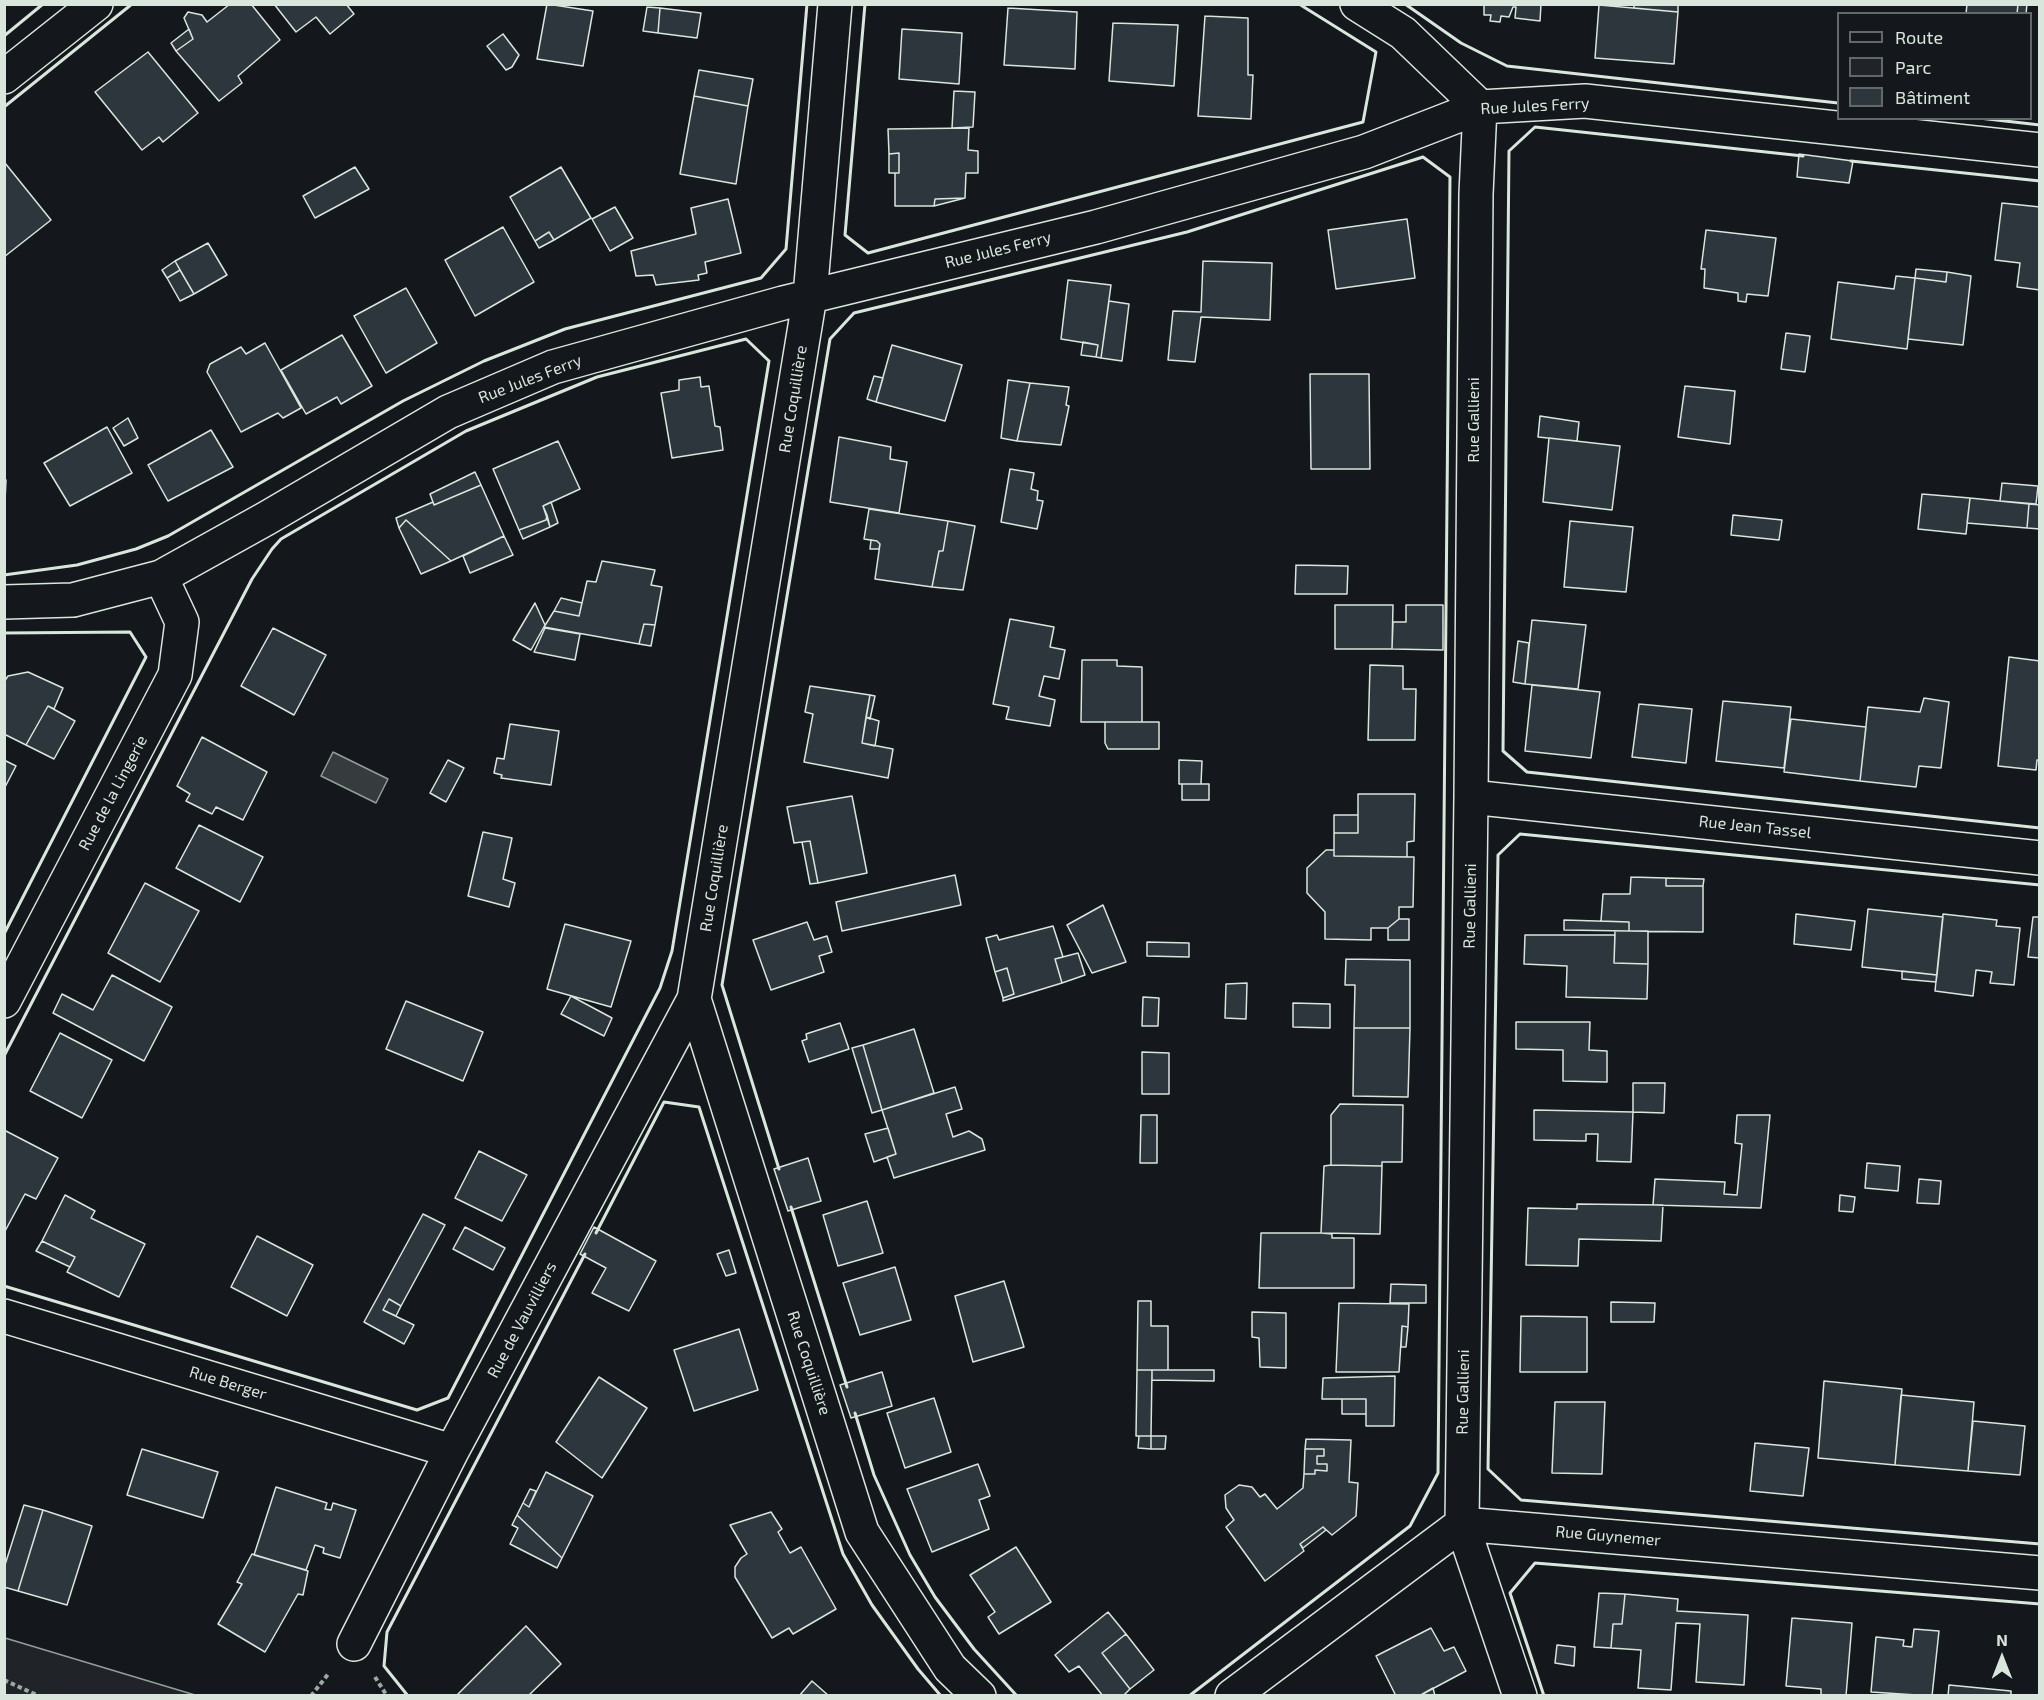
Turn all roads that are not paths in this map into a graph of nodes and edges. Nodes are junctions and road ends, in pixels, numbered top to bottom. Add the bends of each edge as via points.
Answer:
1 (96, 4) edge
2 (835, 4) edge
3 (1357, 4) edge
4 (4, 77) edge
5 (1480, 106) junction
6 (2040, 150) edge
7 (810, 296) junction
8 (161, 578) junction
9 (4, 602) edge
10 (1472, 797) junction
11 (2040, 858) edge
12 (694, 999) junction
13 (4, 1001) edge
14 (4, 1316) edge
15 (452, 1451) junction
16 (1462, 1524) junction
17 (2040, 1573) edge
18 (354, 1644) dead end
19 (979, 1695) edge
20 (1232, 1695) edge
21 (1520, 1695) edge

1 - 4 street
2 - 7 street, Rue Coquillière
3 - 5 street via 1402,33
5 - 6 street, Rue Jules Ferry via 1585,101
5 - 7 street, Rue Jules Ferry via 1364,152 1096,227
5 - 10 street, Rue Gallieni
7 - 8 street, Rue Jules Ferry via 553,367 448,412
7 - 12 street, Rue Coquillière
8 - 9 street, Rue Jules Ferry via 73,600
8 - 13 street, Rue de la Lingerie via 182,622 175,675
10 - 11 street, Rue Jean Tassel
10 - 16 street, Rue Gallieni
12 - 15 street, Rue de Vauvilliers
12 - 19 street, Rue Coquillière via 862,1532 950,1668
14 - 15 street, Rue Berger
15 - 18 street, Rue de Vauvilliers
16 - 17 street, Rue Guynemer
16 - 20 street
16 - 21 street, Rue Gallieni

